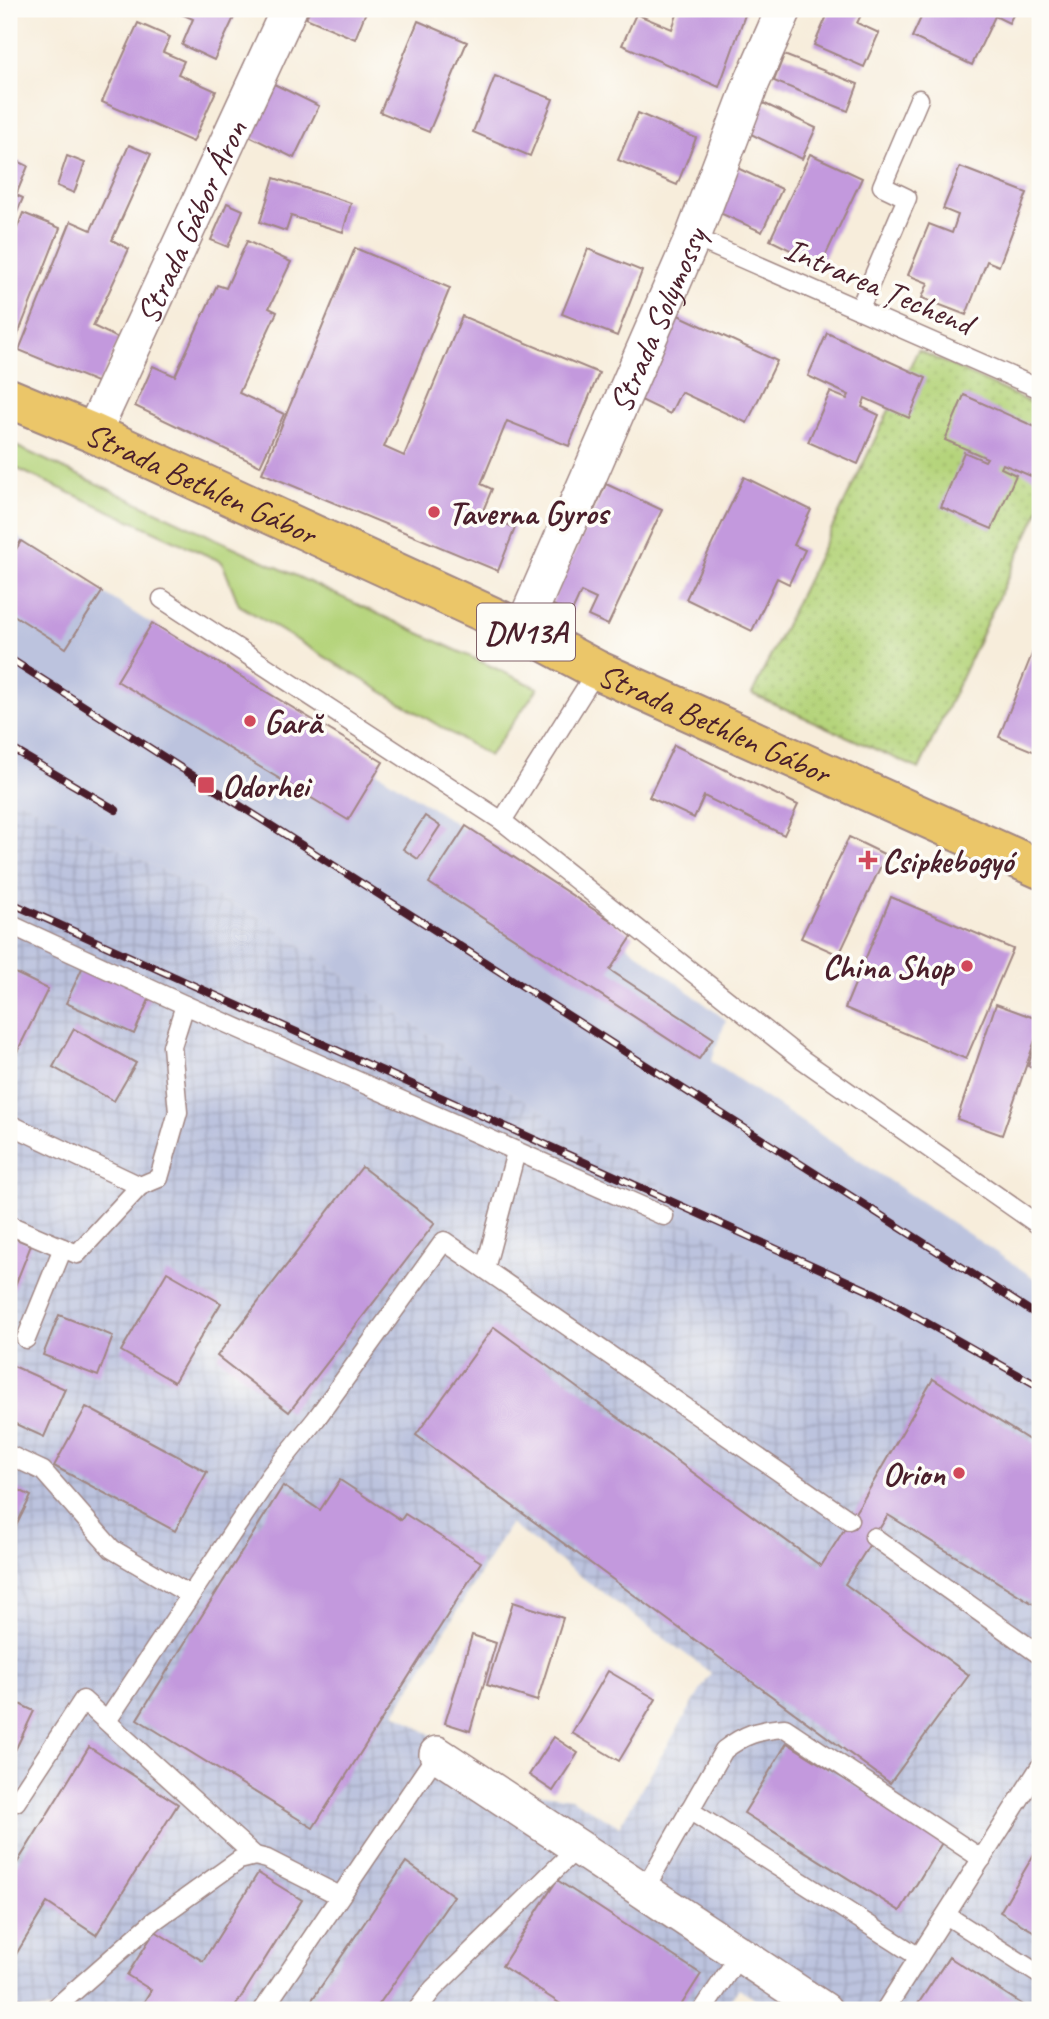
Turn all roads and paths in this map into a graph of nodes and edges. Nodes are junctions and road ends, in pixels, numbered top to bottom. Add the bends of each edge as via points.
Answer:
1 (289, 9) edge
2 (783, 9) edge
3 (919, 99) dead end
4 (693, 237) junction
5 (859, 310) junction
6 (1040, 389) edge
7 (9, 398) edge
8 (93, 433) junction
9 (162, 599) dead end
10 (522, 630) junction
11 (597, 670) junction
12 (502, 821) junction
13 (1040, 869) edge
14 (9, 924) edge
15 (185, 1005) junction
16 (9, 1124) edge
17 (516, 1152) junction
18 (140, 1186) junction
19 (664, 1216) dead end
20 (9, 1224) edge
21 (1040, 1226) edge
22 (63, 1248) junction
23 (485, 1269) junction
24 (26, 1339) dead end
25 (9, 1455) edge
26 (849, 1520) dead end
27 (874, 1536) dead end
28 (190, 1595) junction
29 (1040, 1655) edge
30 (107, 1721) junction
31 (437, 1754) joint
32 (1040, 1767) edge
33 (9, 1798) edge
34 (689, 1810) junction
35 (578, 1847) junction
36 (256, 1856) junction
37 (982, 1859) junction
38 (644, 1891) junction
39 (340, 1896) junction
40 (946, 1915) junction
41 (740, 1954) junction
42 (919, 1956) junction
43 (1040, 1975) edge
44 (9, 2003) edge
45 (20, 2010) edge
46 (53, 2010) edge
47 (263, 2010) edge
48 (417, 2010) edge
49 (703, 2010) edge
50 (824, 2010) edge
51 (885, 2010) edge

1 - 8 street, Strada Gábor Áron
2 - 4 street, Strada Solymossy
3 - 5 lane via 881,186 907,198
4 - 5 lane, Intrarea Țechend
4 - 10 street, Strada Solymossy
5 - 6 lane, Intrarea Țechend
7 - 8 main road, Strada Bethlen Gábor / DN13A
8 - 10 main road, Strada Bethlen Gábor / DN13A
9 - 12 lane
10 - 11 main road, Strada Bethlen Gábor / DN13A
11 - 12 lane
11 - 13 main road, Strada Bethlen Gábor / DN13A
12 - 21 lane via 803,1060
14 - 15 lane
15 - 17 lane
15 - 18 lane via 172,1046 178,1112 159,1178
16 - 18 lane
17 - 19 lane
17 - 23 lane
18 - 22 lane via 77,1254
20 - 22 lane
22 - 24 lane
23 - 26 lane
23 - 28 lane via 444,1241 270,1476
25 - 28 lane via 43,1471 112,1549
27 - 29 lane
28 - 30 lane
30 - 33 lane via 83,1700 16,1802
30 - 36 lane
31 - 35 street
31 - 39 lane
32 - 37 lane
34 - 37 lane via 724,1750 760,1730 785,1728
34 - 38 lane
34 - 42 lane
35 - 38 street
35 - 48 lane
36 - 39 lane
36 - 46 lane via 239,1860 154,1921
37 - 40 lane
38 - 41 street
39 - 47 lane
40 - 42 lane
40 - 43 lane
41 - 49 lane
41 - 50 street
42 - 51 lane
44 - 45 lane

